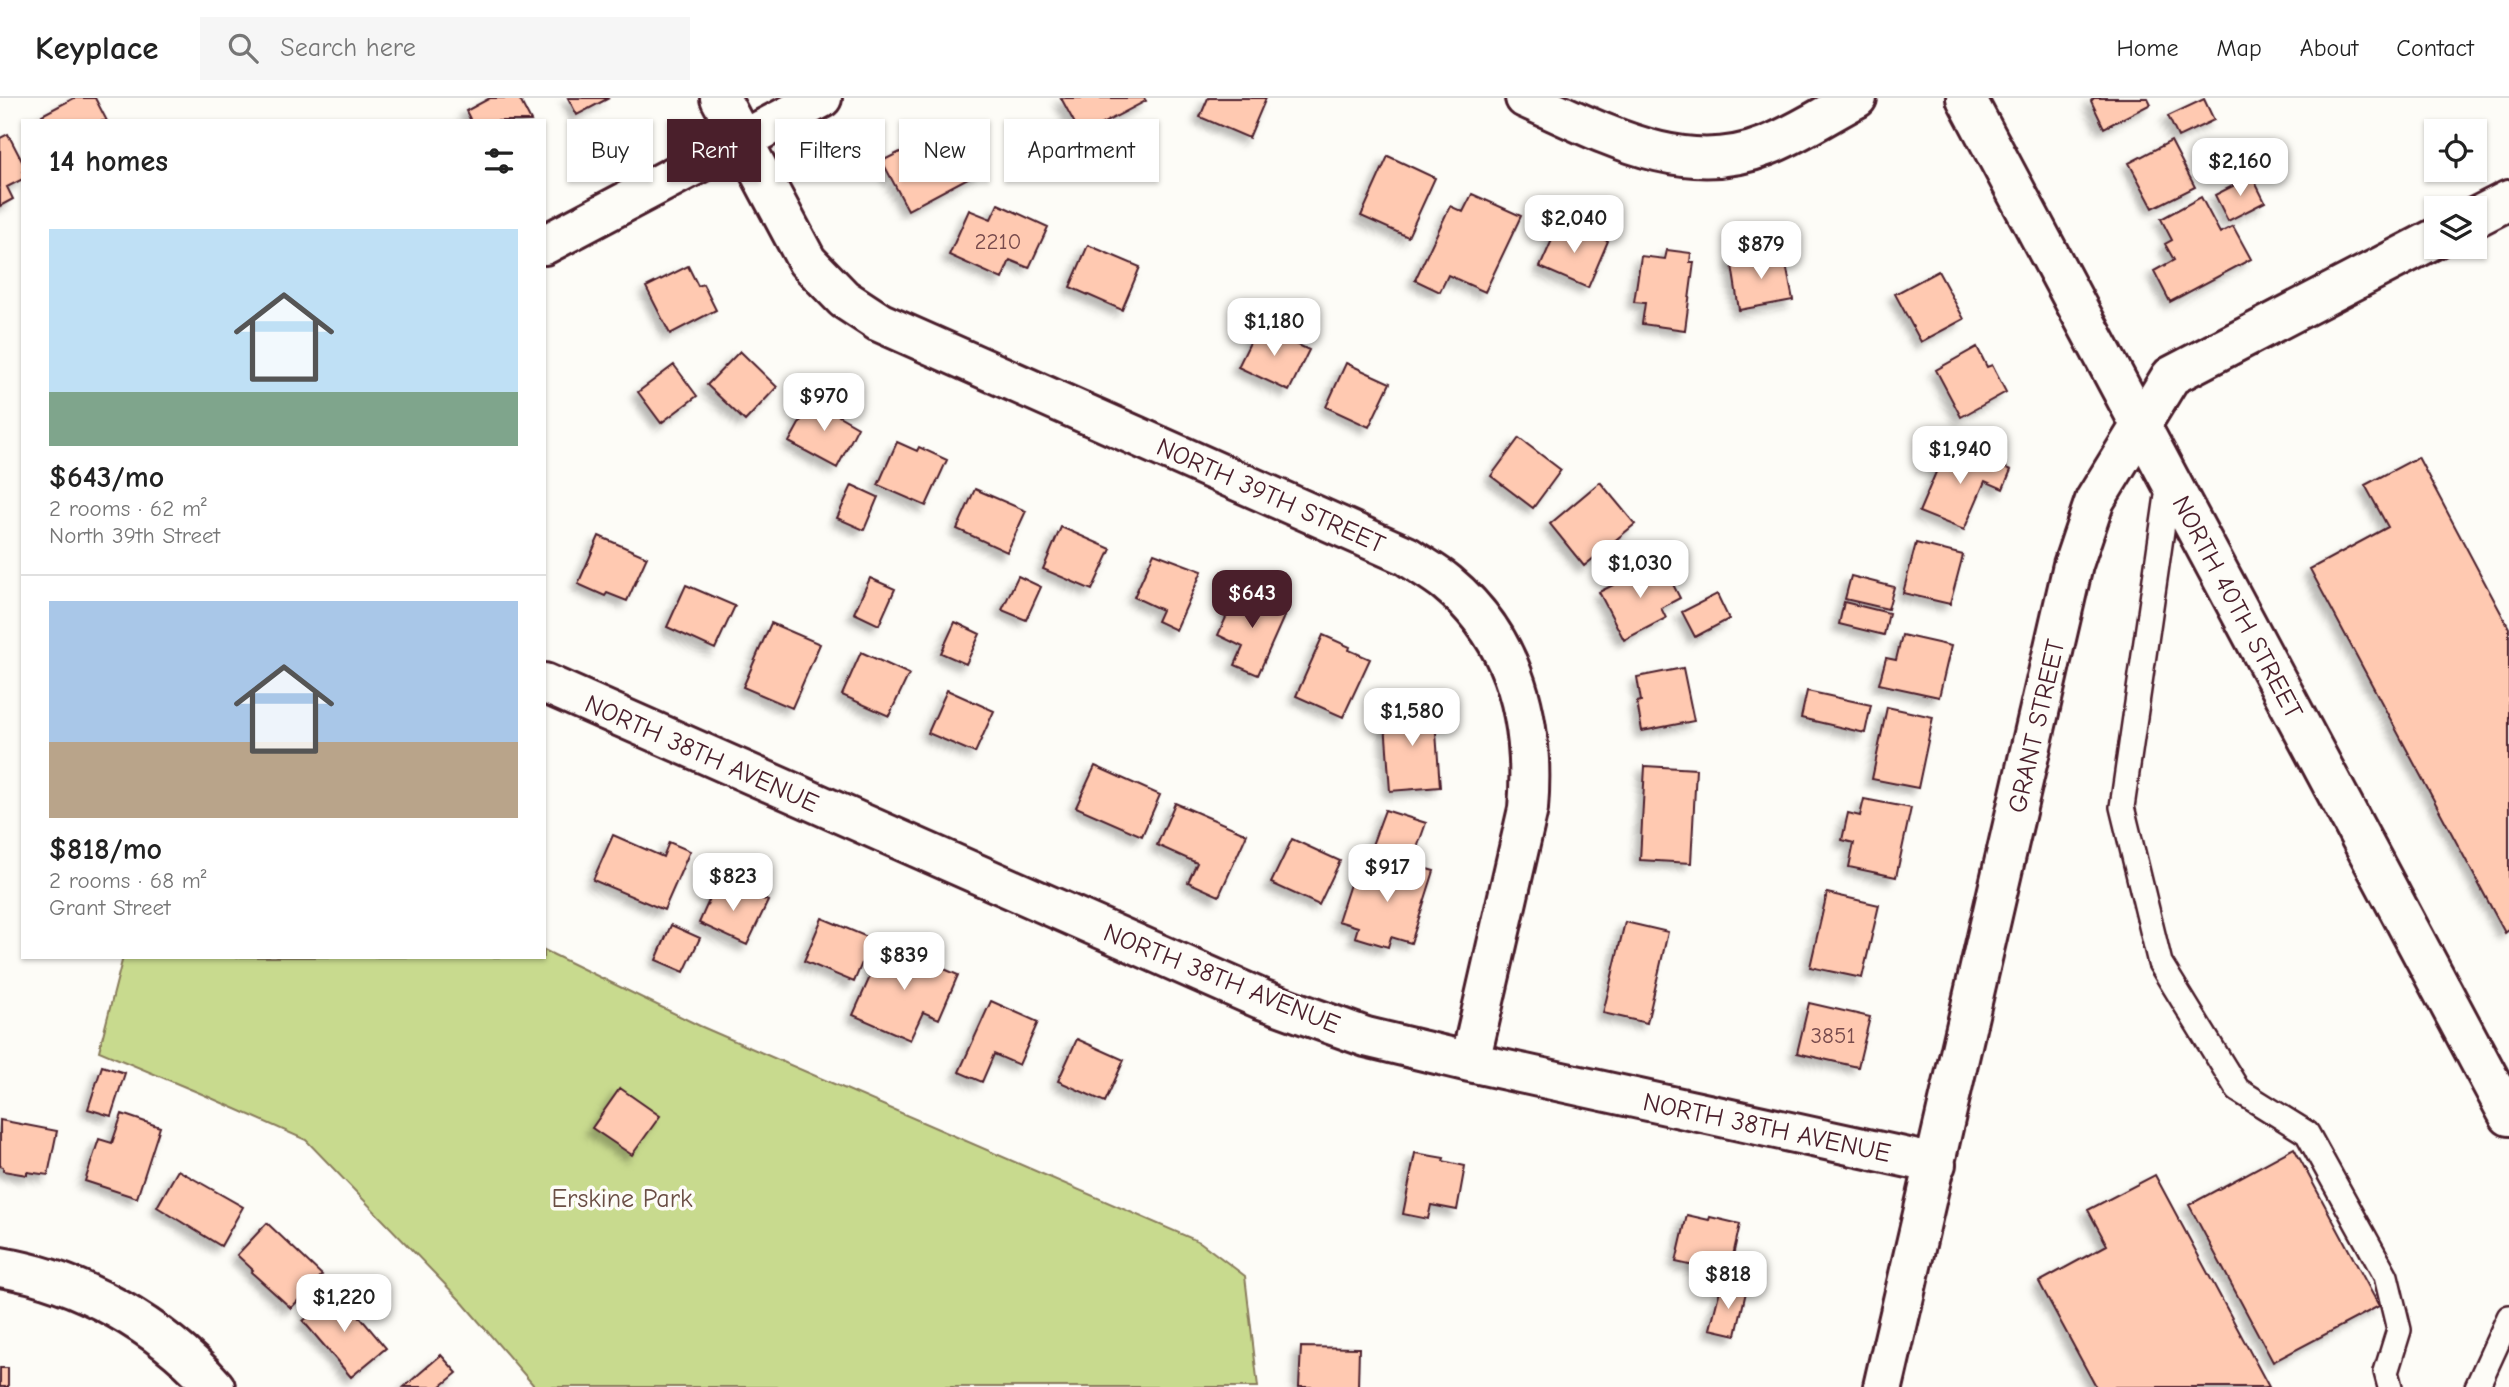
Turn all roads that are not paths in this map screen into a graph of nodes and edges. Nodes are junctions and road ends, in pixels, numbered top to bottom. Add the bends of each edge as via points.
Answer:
1 (720, 98) edge
2 (822, 98) edge
3 (1525, 98) edge
4 (1857, 98) edge
5 (1966, 98) edge
6 (731, 119) edge
7 (761, 131) edge
8 (761, 175) edge
9 (667, 181) edge
10 (2509, 200) edge
11 (2487, 211) edge
12 (546, 244) edge
13 (2424, 244) edge
14 (2142, 425) junction
15 (2169, 477) junction
16 (546, 684) edge
17 (1469, 1062) junction
18 (2509, 1116) edge
19 (1936, 1164) junction
20 (0, 1267) edge
21 (2509, 1317) edge
22 (215, 1387) edge
23 (1883, 1387) edge
24 (2390, 1387) edge
25 (2477, 1387) edge

1 - 6 street, NORTH 39TH STREET
2 - 7 street
3 - 4 street via 1628,143 1676,156 1705,158 1767,146
5 - 14 street, NORTH 40TH STREET
8 - 17 street, NORTH 39TH STREET via 807,261 844,299 879,322 1407,556 1448,583 1482,619 1504,655 1520,695 1529,737 1531,780
9 - 12 street
10 - 11 street
13 - 14 street, GRANT STREET via 2171,376
14 - 15 street, NORTH 40TH STREET
14 - 19 street, GRANT STREET via 2095,500 2073,565
15 - 18 street, NORTH 40TH STREET
15 - 24 lane via 2122,807 2160,963 2238,1090 2307,1133 2386,1276 2399,1330 2386,1372
16 - 17 street, NORTH 38TH AVENUE via 1261,999 1366,1037
17 - 19 street, NORTH 38TH AVENUE
19 - 23 street, GRANT STREET
20 - 22 street via 65,1285 125,1313 167,1342
21 - 25 lane

